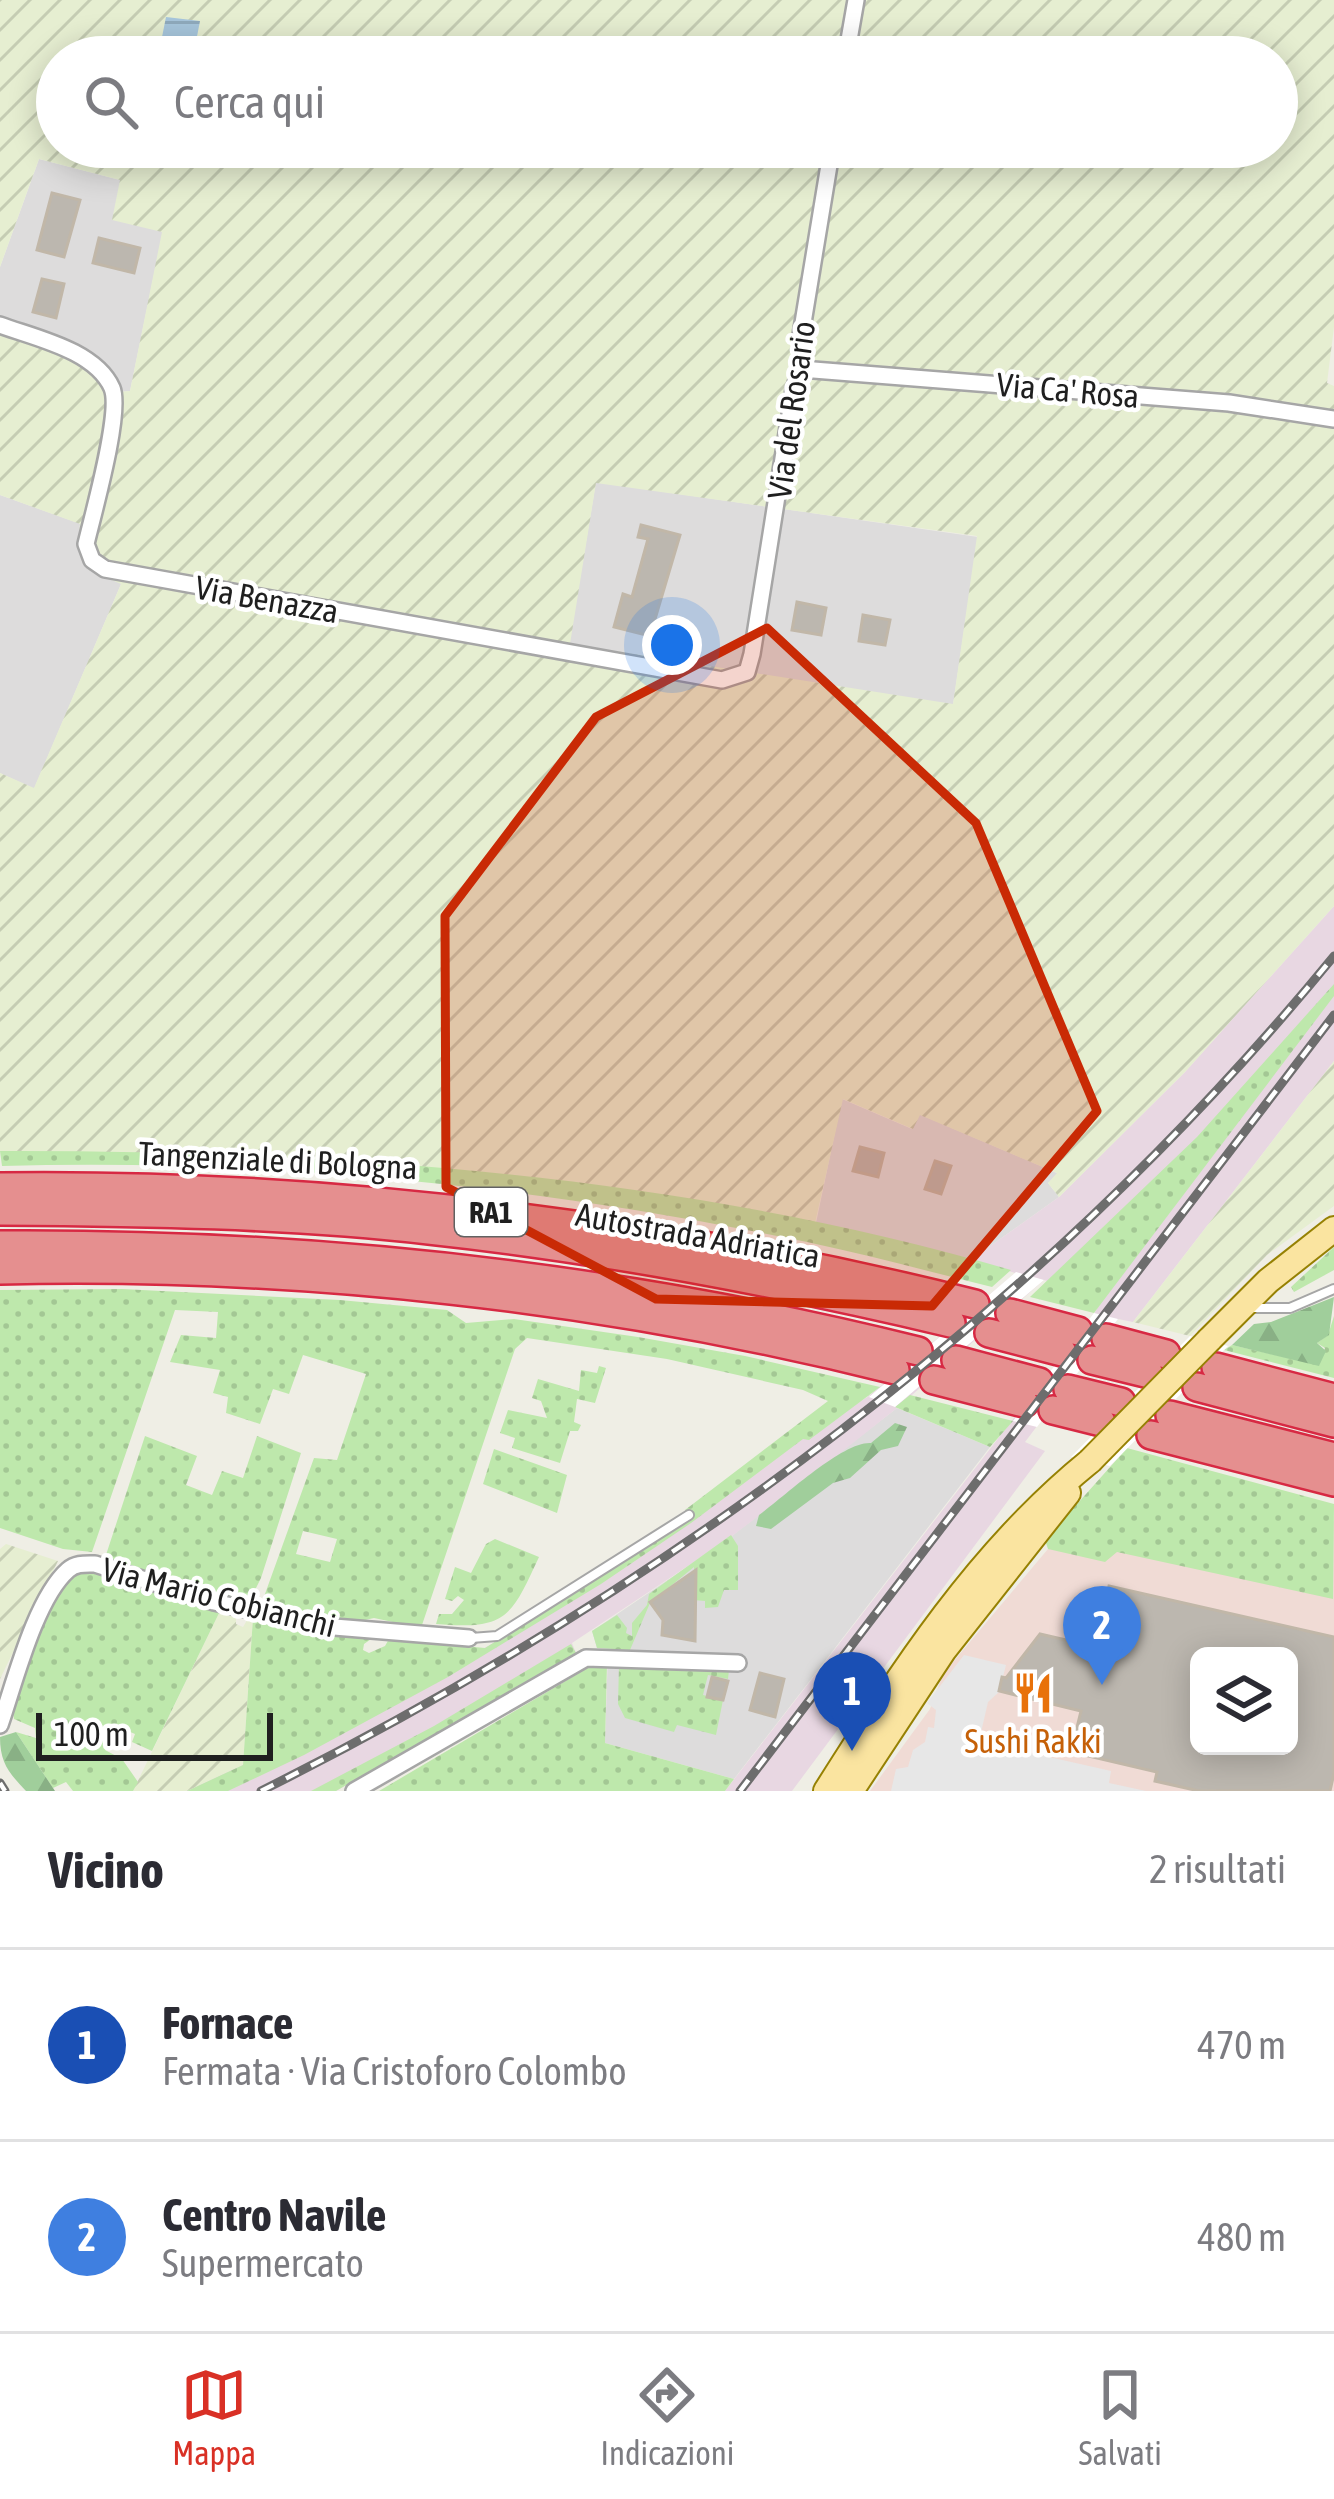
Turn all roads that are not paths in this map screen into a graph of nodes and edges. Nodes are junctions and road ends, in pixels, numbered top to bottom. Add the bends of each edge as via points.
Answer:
1 (856, 0) edge
2 (850, 36) edge
3 (829, 168) edge
4 (0, 325) edge
5 (801, 368) junction
6 (1334, 419) edge
7 (747, 672) joint
8 (0, 1187) edge
9 (0, 1211) edge
10 (1334, 1229) edge
11 (0, 1245) edge
12 (0, 1270) edge
13 (1334, 1288) edge
14 (975, 1304) dead end
15 (1242, 1307) junction
16 (1010, 1313) dead end
17 (951, 1323) dead end
18 (989, 1333) dead end
19 (1084, 1345) junction
20 (918, 1351) dead end
21 (956, 1360) dead end
22 (1158, 1364) dead end
23 (1208, 1365) junction
24 (895, 1370) dead end
25 (934, 1380) dead end
26 (1334, 1398) edge
27 (1060, 1400) dead end
28 (1111, 1412) dead end
29 (1334, 1423) edge
30 (1334, 1457) edge
31 (1090, 1461) junction
32 (1334, 1482) edge
33 (689, 1515) dead end
34 (469, 1638) joint
35 (738, 1663) dead end
36 (0, 1725) edge
37 (354, 1791) edge
38 (826, 1791) edge
39 (851, 1791) edge

1 - 2 street
3 - 5 street, Via del Rosario
4 - 7 street, Via Benazza via 92,364 111,386 114,409 86,544 105,569 722,680
5 - 6 street, Via Ca' Rosa
5 - 7 street, Via del Rosario
8 - 14 highway, Tangenziale di Bologna / RA1 via 264,1192 496,1213 703,1244
9 - 17 highway, Autostrada Adriatica via 210,1214 448,1232 694,1267
10 - 15 main road
11 - 20 highway, Autostrada Adriatica via 226,1249 446,1266 694,1302
12 - 24 highway via 255,1275 479,1295 691,1326
13 - 15 lane via 1289,1307
15 - 23 main road
16 - 19 highway
18 - 19 highway
19 - 22 highway
21 - 25 highway via 1031,1392
23 - 26 highway
23 - 29 highway
23 - 31 main road, bridge
27 - 28 highway
30 - 32 highway via 1160,1425
31 - 38 main road via 1036,1507 967,1586
31 - 39 main road via 944,1650
33 - 34 lane via 497,1636
34 - 36 street, Via Mario Cobianchi via 322,1626 77,1565 35,1626
35 - 37 street via 586,1658

